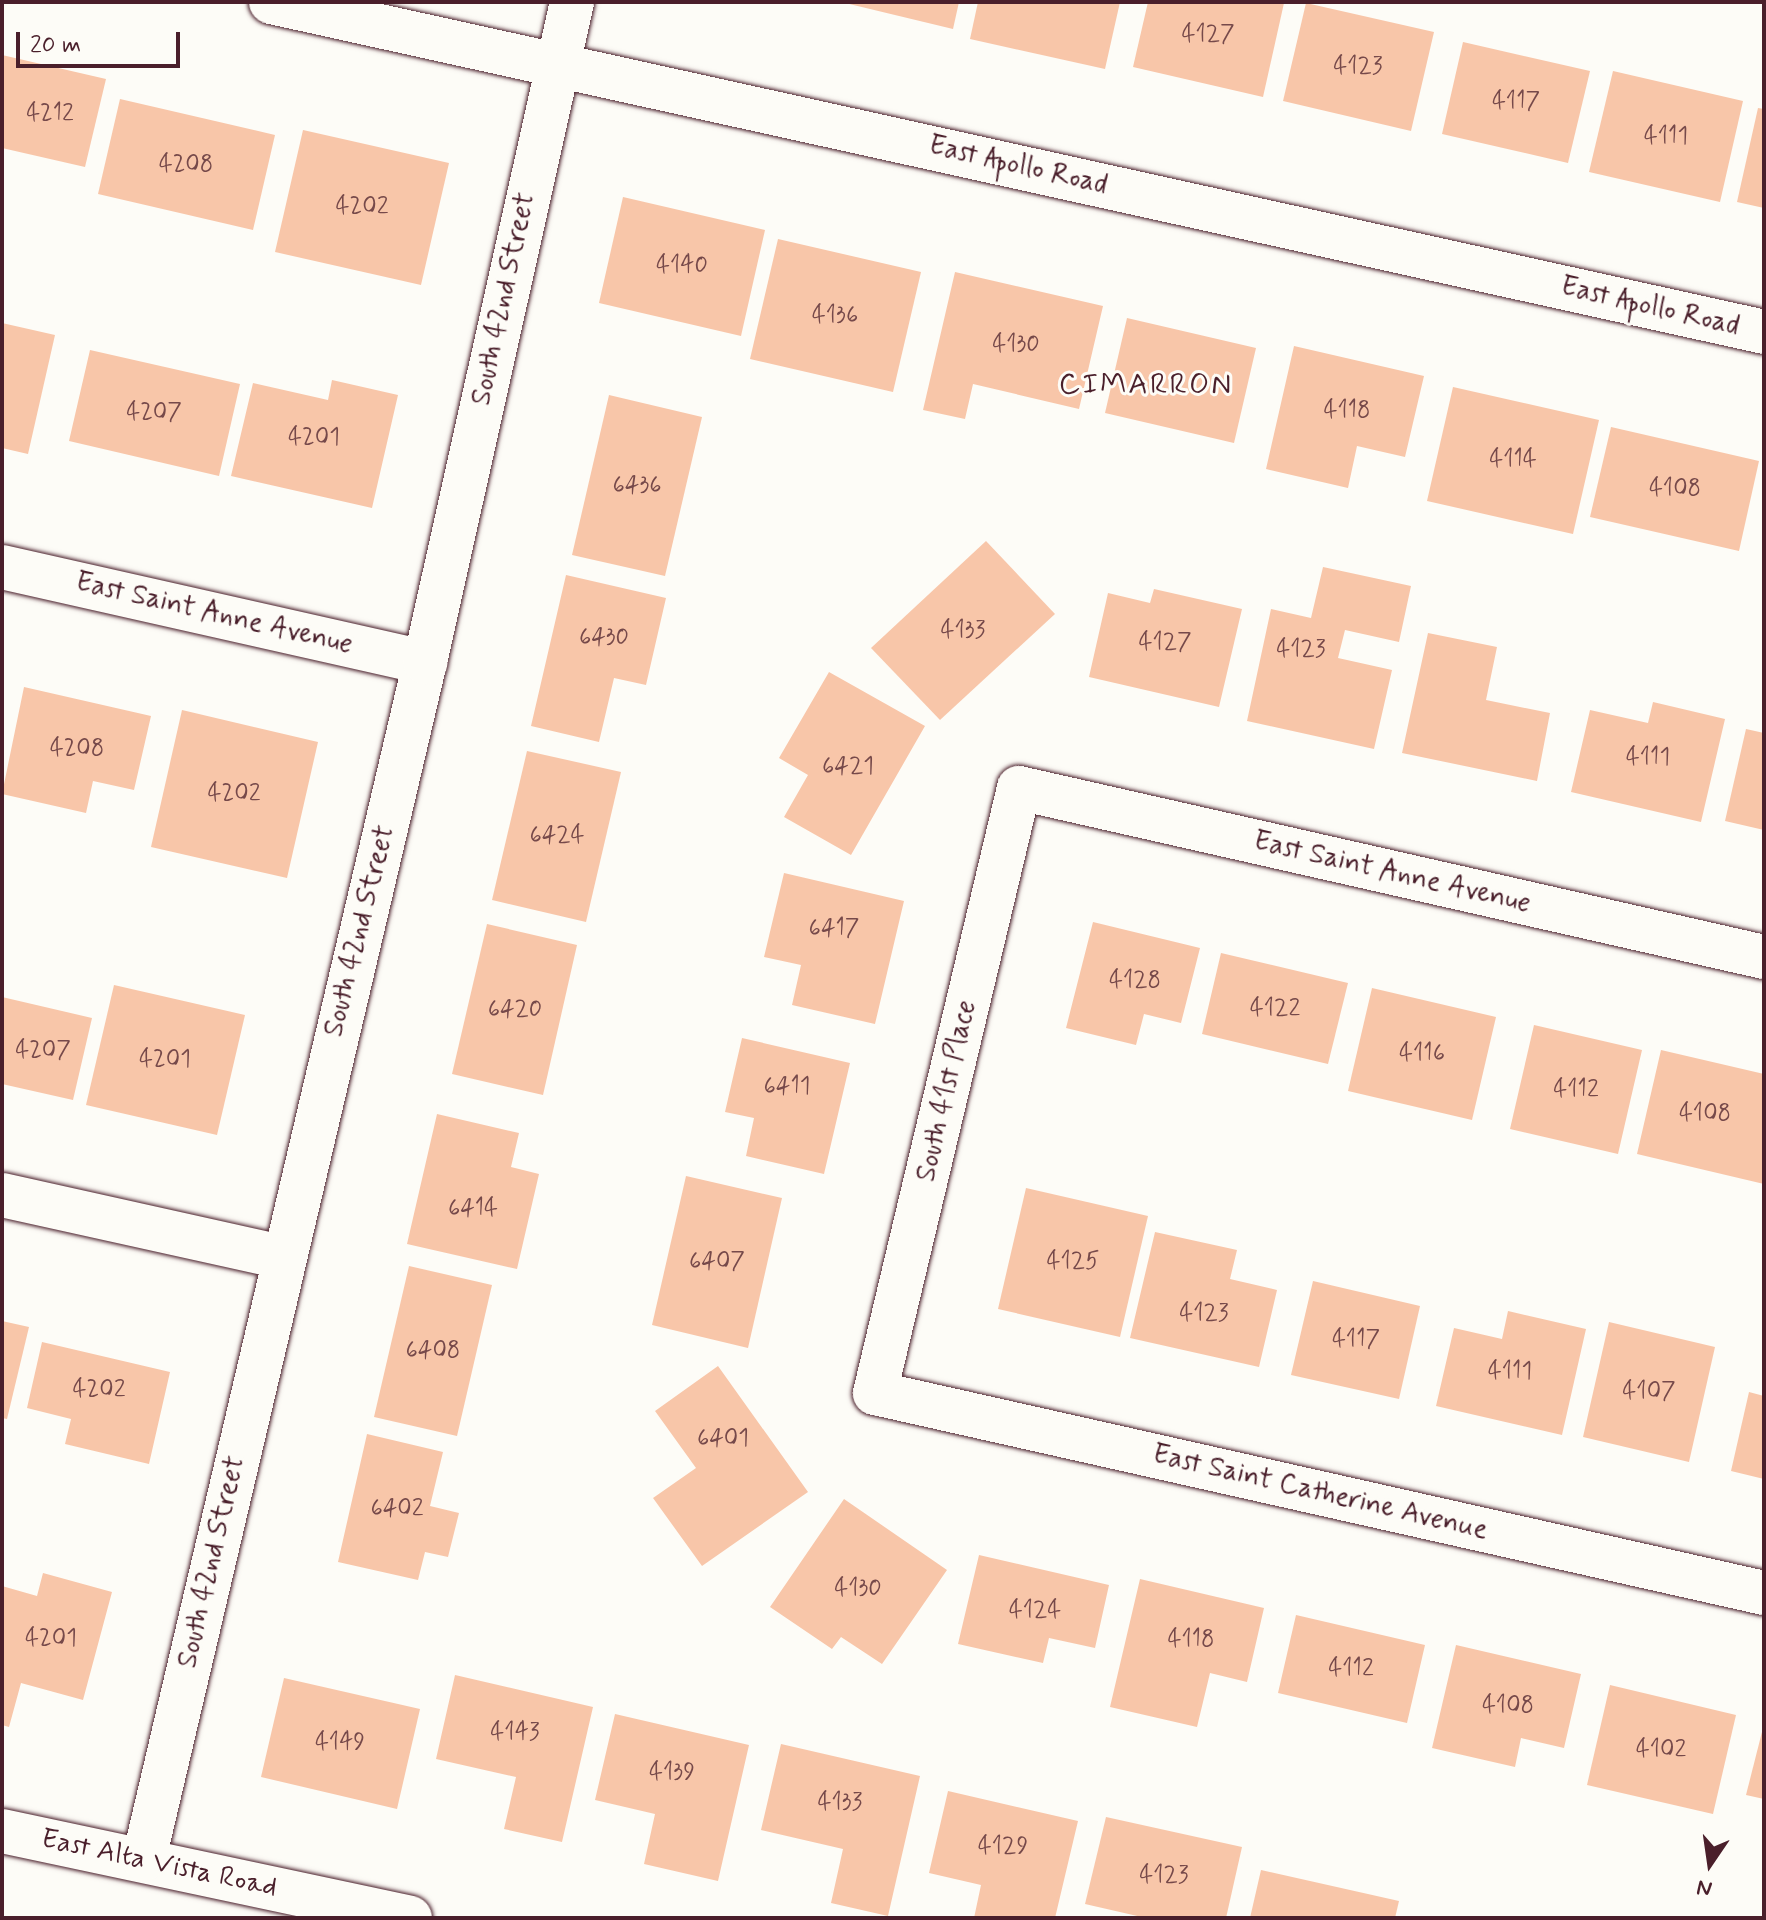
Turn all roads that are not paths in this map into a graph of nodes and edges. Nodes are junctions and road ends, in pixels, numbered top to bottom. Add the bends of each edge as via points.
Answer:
1 (271, 2) edge
2 (572, 2) edge
3 (556, 64) junction
4 (1764, 332) edge
5 (2, 567) edge
6 (425, 662) junction
7 (1019, 788) joint
8 (1764, 957) edge
9 (2, 1195) edge
10 (282, 1257) junction
11 (875, 1393) joint
12 (1764, 1593) edge
13 (2, 1831) edge
14 (144, 1859) junction
15 (410, 1918) edge

1 - 3 street, East Apollo Road
2 - 3 street, South 42nd Street
3 - 4 street, East Apollo Road
3 - 6 street, South 42nd Street
5 - 6 street, East Saint Anne Avenue
6 - 10 street, South 42nd Street
7 - 8 street, East Saint Anne Avenue
7 - 11 street, South 41st Place
9 - 10 street
10 - 14 street, South 42nd Street
11 - 12 street, East Saint Catherine Avenue
13 - 14 street, East Alta Vista Road
14 - 15 street, East Alta Vista Road

